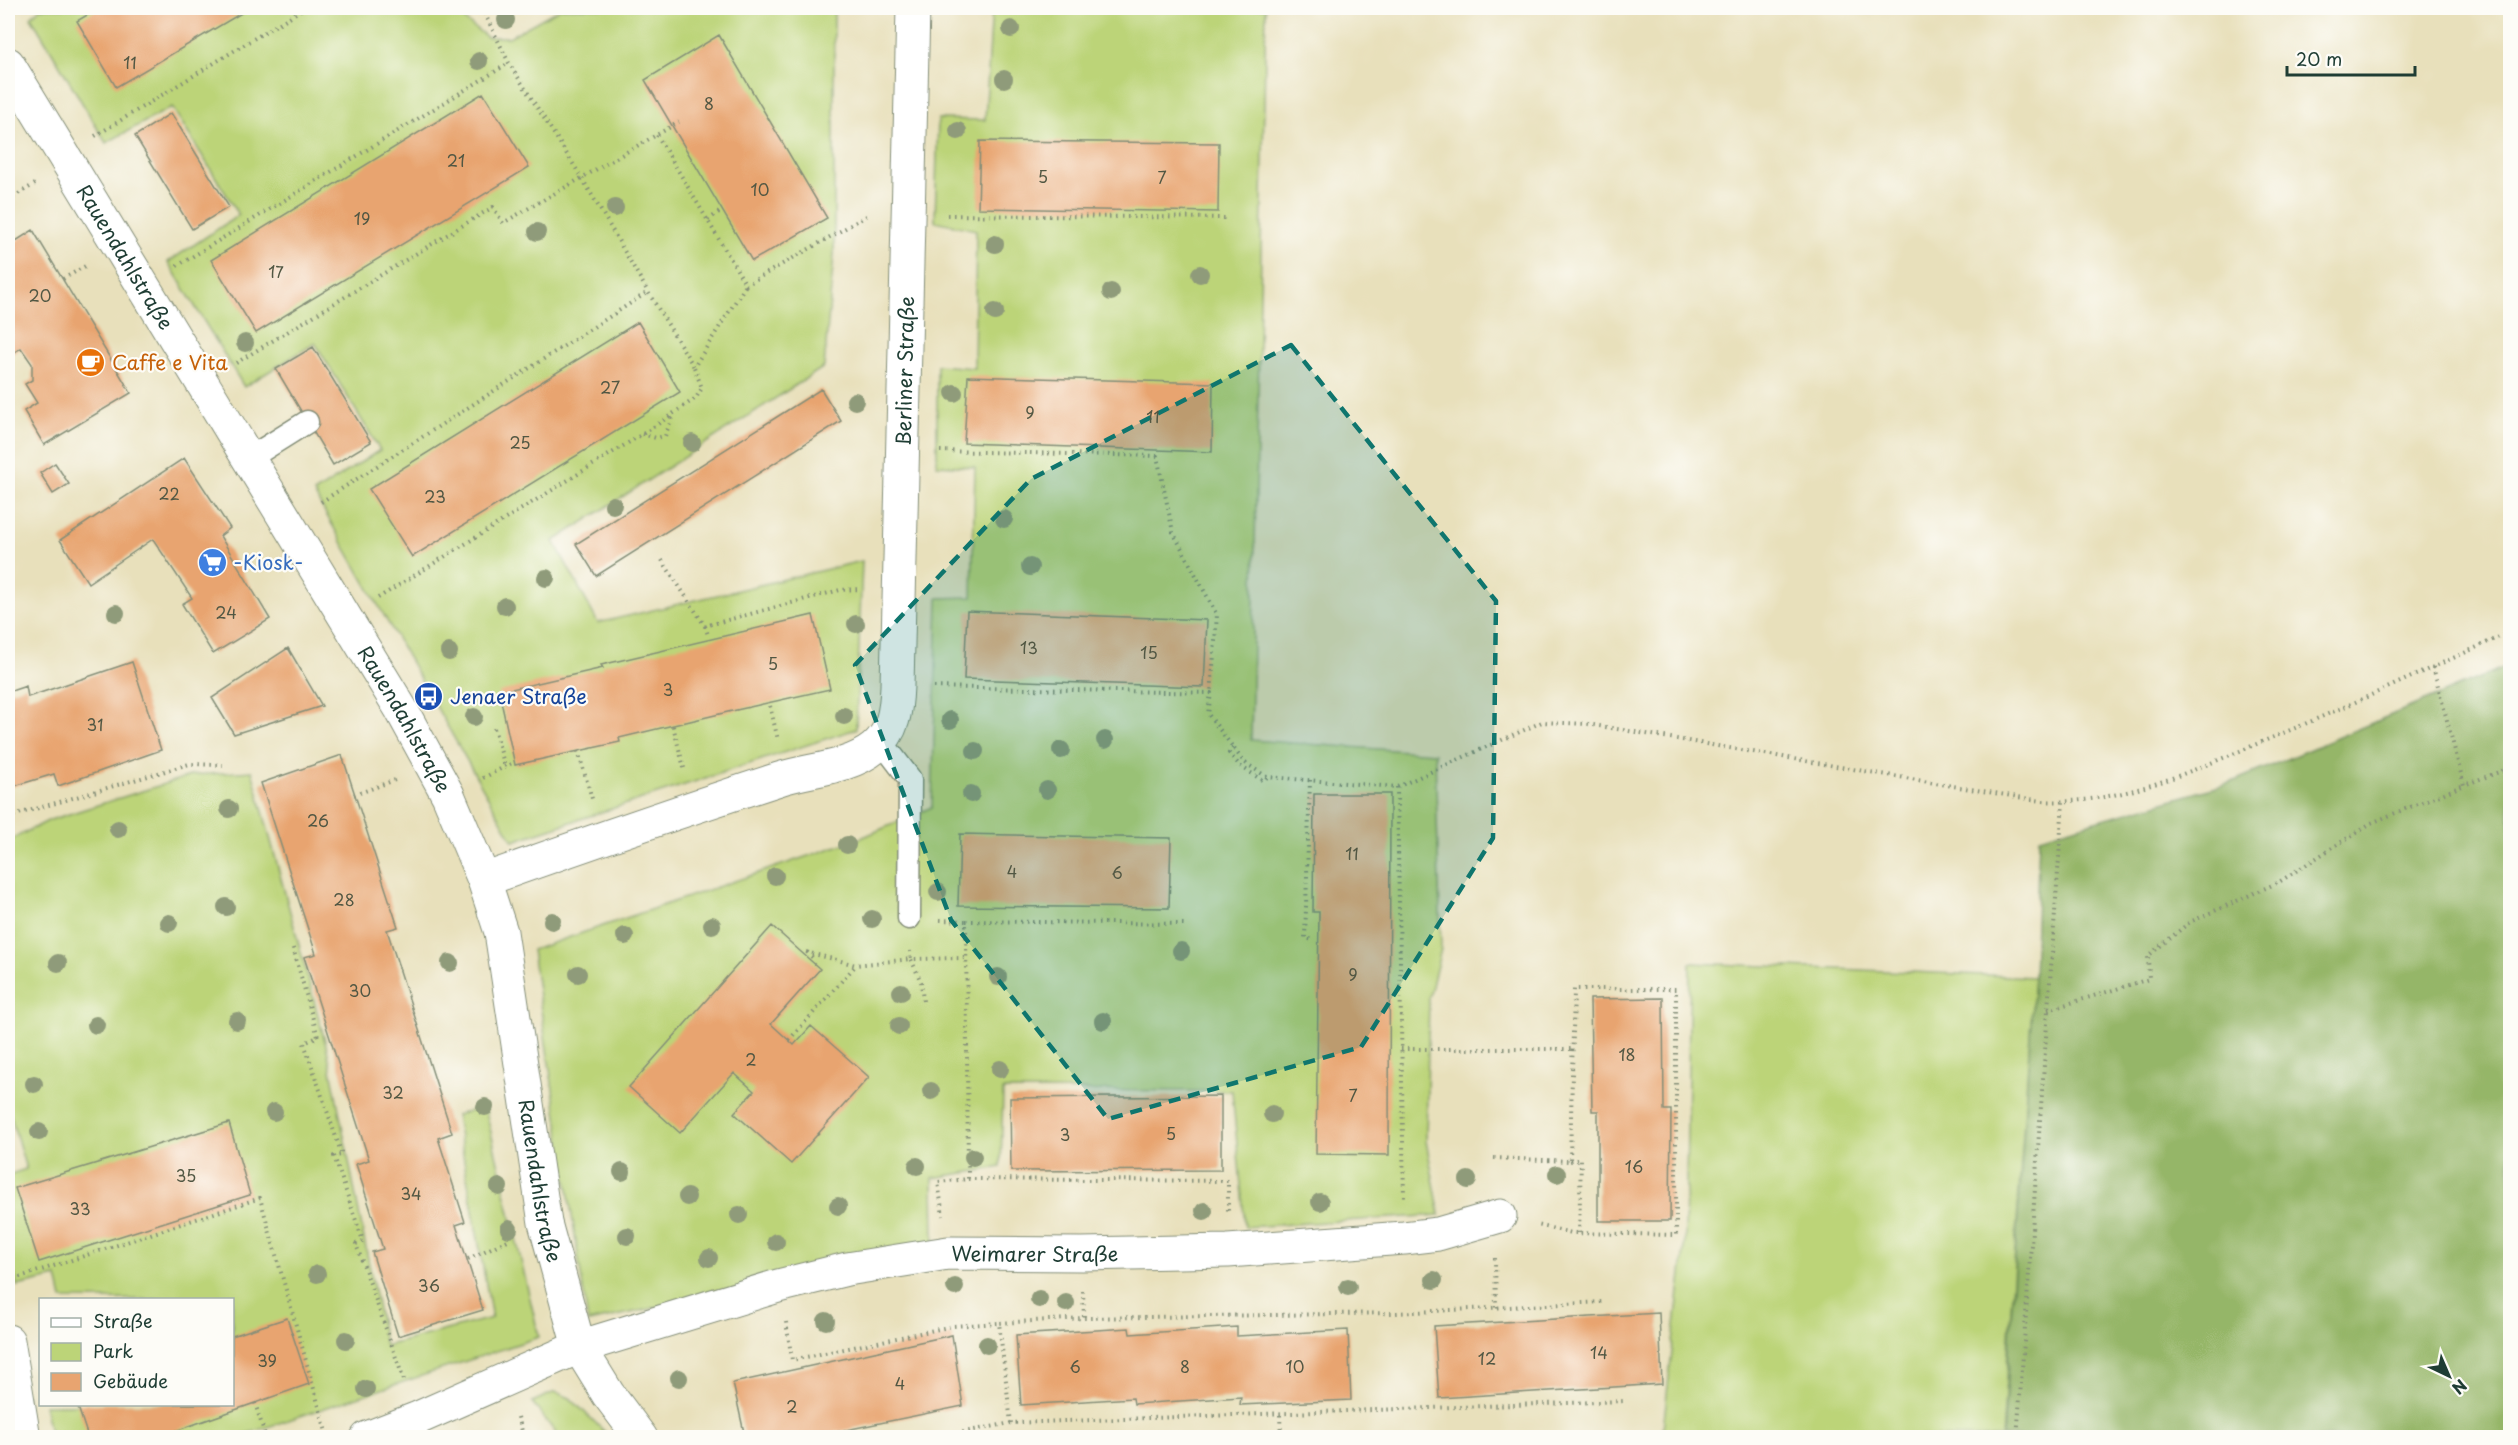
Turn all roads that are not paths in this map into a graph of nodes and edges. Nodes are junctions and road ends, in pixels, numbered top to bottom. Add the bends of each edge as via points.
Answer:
1 (913, 8) edge
2 (8, 64) edge
3 (307, 422) dead end
4 (248, 459) junction
5 (884, 736) junction
6 (484, 880) junction
7 (909, 918) road end
8 (1500, 1216) road end
9 (8, 1341) edge
10 (579, 1347) junction
11 (24, 1437) edge
12 (367, 1437) edge
13 (641, 1437) edge

1 - 5 street, Berliner Straße via 897,687 896,709
2 - 4 street, Rauendahlstraße
3 - 4 lane
4 - 6 street, Rauendahlstraße via 433,766
5 - 6 street via 873,749 847,762 785,777
5 - 7 lane via 910,779
6 - 10 street, Rauendahlstraße via 501,932 545,1223
8 - 10 street, Weimarer Straße via 1438,1234 1228,1251 948,1253 847,1269 778,1286
9 - 11 street
10 - 12 street, Weimarer Straße
10 - 13 street, Rauendahlstraße

